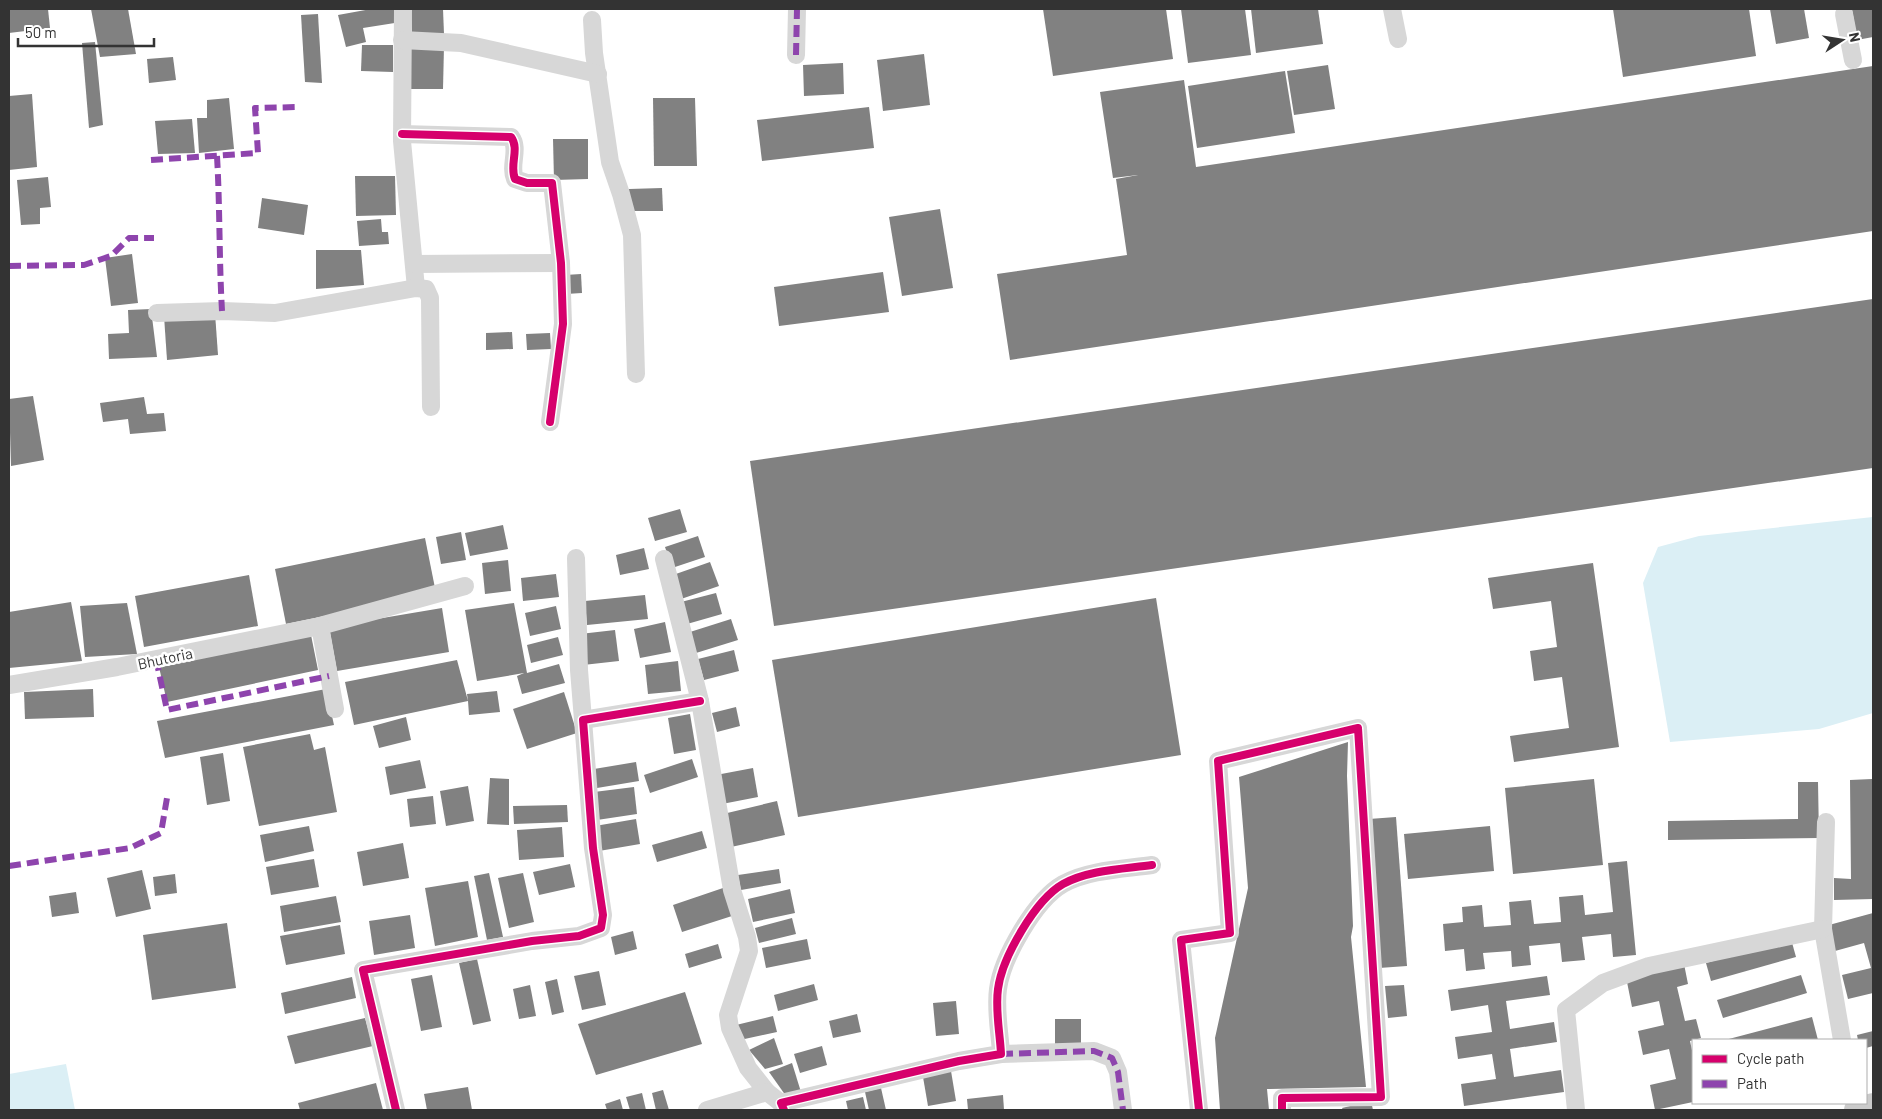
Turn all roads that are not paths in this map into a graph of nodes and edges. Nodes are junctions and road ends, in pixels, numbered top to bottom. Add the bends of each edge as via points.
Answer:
1 (403, 9) edge
2 (797, 9) edge
3 (1392, 9) edge
4 (1844, 14) dead end
5 (592, 20) dead end
6 (1398, 39) dead end
7 (402, 40) junction
8 (796, 55) dead end
9 (1852, 60) dead end
10 (598, 74) junction
11 (402, 134) junction
12 (561, 263) junction
13 (414, 264) junction
14 (416, 288) junction
15 (156, 313) dead end
16 (636, 374) dead end
17 (431, 407) dead end
18 (550, 422) dead end
19 (576, 558) dead end
20 (664, 559) dead end
21 (465, 586) dead end
22 (320, 626) junction
23 (9, 685) edge
24 (700, 701) junction
25 (335, 709) dead end
26 (584, 720) junction
27 (1826, 822) dead end
28 (1152, 865) dead end
29 (1823, 928) junction
30 (1842, 1039) edge
31 (1001, 1054) junction
32 (767, 1092) junction
33 (1873, 1106) edge
34 (783, 1107) edge
35 (396, 1110) edge
36 (707, 1110) edge
37 (1123, 1110) edge
38 (1199, 1110) edge
39 (1282, 1110) edge
40 (1576, 1110) edge
41 (1856, 1110) edge

1 - 7 street
2 - 8 street
3 - 6 street
4 - 9 street
5 - 10 street
7 - 10 street via 461,42
7 - 11 street
10 - 16 street via 610,162 632,235
11 - 12 street via 511,137 515,149 515,179 527,183 552,183
11 - 13 street
12 - 13 street
12 - 18 street via 563,324
13 - 14 street
14 - 15 street via 275,313
14 - 17 street via 426,289 430,298
19 - 26 street via 579,670
20 - 24 street
21 - 22 street, Bhutoria
22 - 23 street, Bhutoria
22 - 25 street
24 - 26 street
24 - 32 street via 732,890 744,922 749,951 728,1015 730,1028 748,1068
26 - 35 street via 593,848 603,915 601,928 579,936 363,970
27 - 29 street
28 - 31 street via 1088,875 1063,884 1051,893 1012,949 1001,975 998,990
29 - 30 street
29 - 40 street via 1649,966 1604,983 1566,1010
31 - 34 street via 959,1061
31 - 37 street via 1094,1051 1112,1058 1118,1072
32 - 34 street
32 - 36 street
33 - 41 main road
38 - 39 street via 1181,940 1230,933 1218,760 1358,728 1381,1097 1282,1098

